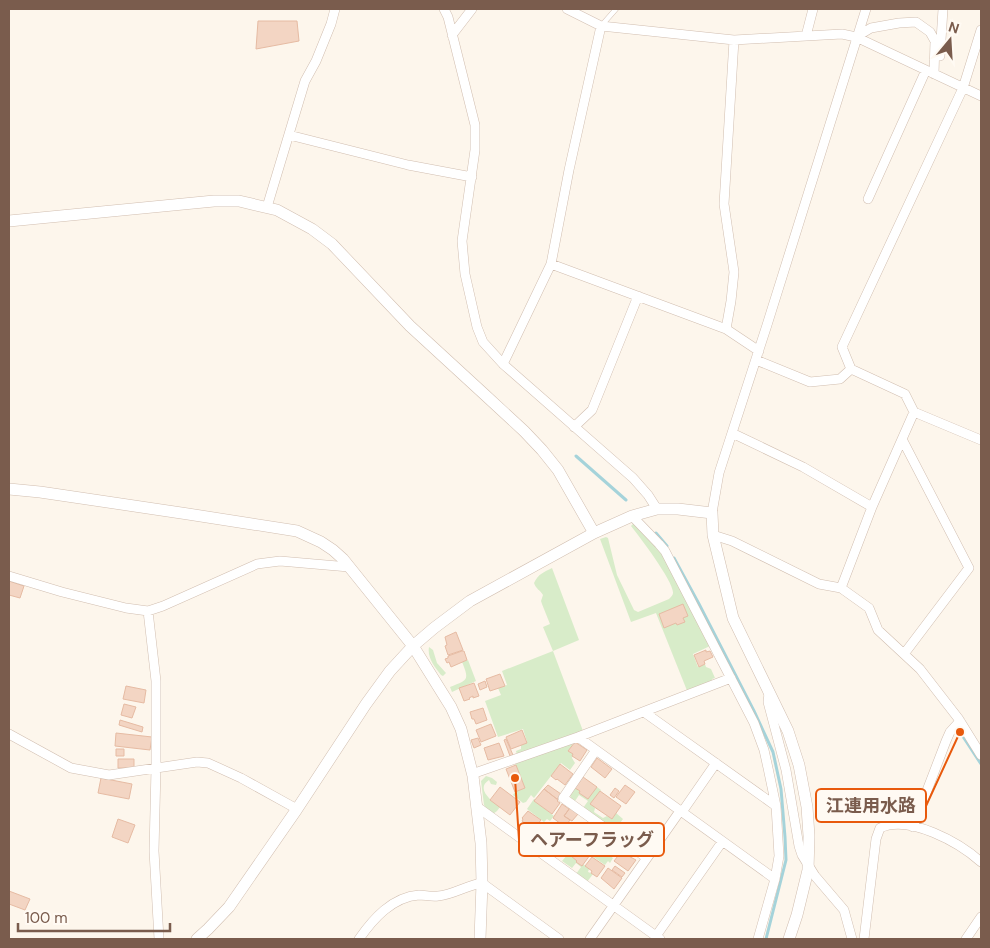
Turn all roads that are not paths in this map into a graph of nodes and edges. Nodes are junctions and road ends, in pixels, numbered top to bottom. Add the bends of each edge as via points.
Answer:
1 (335, 9) edge
2 (472, 9) edge
3 (567, 9) edge
4 (616, 9) edge
5 (813, 9) edge
6 (866, 9) edge
7 (943, 9) edge
8 (446, 12) edge
9 (601, 26) junction
10 (981, 30) edge
11 (452, 36) junction
12 (806, 36) junction
13 (856, 37) junction
14 (734, 40) junction
15 (933, 73) junction
16 (963, 88) junction
17 (981, 96) edge
18 (289, 135) junction
19 (472, 177) junction
20 (868, 198) dead end
21 (267, 207) junction
22 (9, 221) edge
23 (551, 264) junction
24 (638, 296) junction
25 (726, 328) junction
26 (758, 356) junction
27 (503, 364) junction
28 (851, 369) junction
29 (914, 412) junction
30 (574, 427) junction
31 (732, 433) junction
32 (902, 439) junction
33 (981, 440) edge
34 (9, 489) edge
35 (872, 507) junction
36 (657, 509) junction
37 (712, 513) junction
38 (632, 516) junction
39 (594, 533) junction
40 (713, 535) junction
41 (349, 567) junction
42 (9, 576) edge
43 (841, 588) junction
44 (148, 611) junction
45 (412, 646) junction
46 (904, 654) junction
47 (731, 678) junction
48 (644, 712) junction
49 (960, 721) junction
50 (9, 734) edge
51 (578, 737) junction
52 (596, 750) junction
53 (981, 755) edge
54 (716, 763) junction
55 (156, 768) junction
56 (472, 774) junction
57 (784, 782) dead end
58 (772, 784) junction
59 (476, 806) junction
60 (776, 806) junction
61 (298, 809) junction
62 (681, 812) junction
63 (913, 827) junction
64 (722, 842) junction
65 (647, 858) junction
66 (981, 862) edge
67 (809, 866) junction
68 (774, 879) junction
69 (482, 883) junction
70 (614, 905) junction
71 (981, 917) edge
72 (658, 938) edge
73 (159, 939) edge
74 (197, 939) edge
75 (359, 939) edge
76 (480, 939) edge
77 (559, 939) edge
78 (590, 939) edge
79 (758, 939) edge
80 (789, 939) edge
81 (852, 939) edge
82 (864, 939) edge
83 (966, 939) edge

1 - 18 street via 305,82
2 - 11 street
3 - 9 street
4 - 9 lane
5 - 12 street
6 - 13 street
7 - 15 street
8 - 11 street
9 - 14 street
9 - 23 street
10 - 16 street
11 - 19 street via 475,125
12 - 13 street via 842,34
12 - 14 street
13 - 15 street
13 - 15 street via 871,28 916,22 930,32 935,41
13 - 26 street
14 - 25 street via 724,204 734,272
15 - 16 street
15 - 20 street
16 - 17 street
16 - 28 street via 842,347
18 - 19 street via 408,165
18 - 21 street
19 - 27 street via 462,241 465,274 482,342
21 - 22 street via 214,201
21 - 39 street via 312,229 332,244 410,326 524,431 558,470
23 - 24 street
23 - 27 street
24 - 25 street
24 - 30 street via 592,410
25 - 26 street
26 - 28 street via 810,382 840,379
26 - 31 street
27 - 30 street
28 - 29 street via 905,394
29 - 32 street
29 - 33 street
30 - 36 street via 634,478
31 - 35 street via 803,467
31 - 37 street via 719,473
32 - 35 street
32 - 46 street via 969,568
34 - 41 street via 297,531 333,550
35 - 43 street
36 - 37 street
36 - 38 street
37 - 40 street
38 - 39 street
38 - 47 street via 665,551
39 - 45 street via 470,601
40 - 43 street via 820,584
40 - 67 street via 733,618 788,731 799,765 807,807
41 - 44 street via 280,561 257,564
41 - 45 street
42 - 44 street via 62,592
43 - 46 street via 869,608 878,630
44 - 55 street via 156,682
45 - 56 street via 454,714
45 - 61 street via 366,704
46 - 49 street via 920,668
47 - 48 street
47 - 58 street via 760,739
48 - 51 street
48 - 54 street
49 - 53 street
49 - 63 street via 946,741
50 - 55 street via 71,768 109,776
51 - 52 street
51 - 56 street
52 - 62 street
52 - 65 street via 563,798
54 - 60 street
54 - 62 street
55 - 61 street via 208,763
55 - 73 street via 154,851
56 - 59 street
57 - 58 street
58 - 60 street
59 - 69 street
59 - 70 street
60 - 68 street via 779,856
61 - 74 street via 229,907
62 - 64 street
62 - 65 street
63 - 66 street via 940,835
63 - 82 street via 884,826 878,831
64 - 68 street
64 - 72 street
65 - 70 street
67 - 80 street
67 - 81 street via 844,910
68 - 79 street
69 - 75 street via 437,896 419,895 402,899 377,916
69 - 76 street
69 - 77 street
70 - 72 street
70 - 78 street
71 - 83 street

